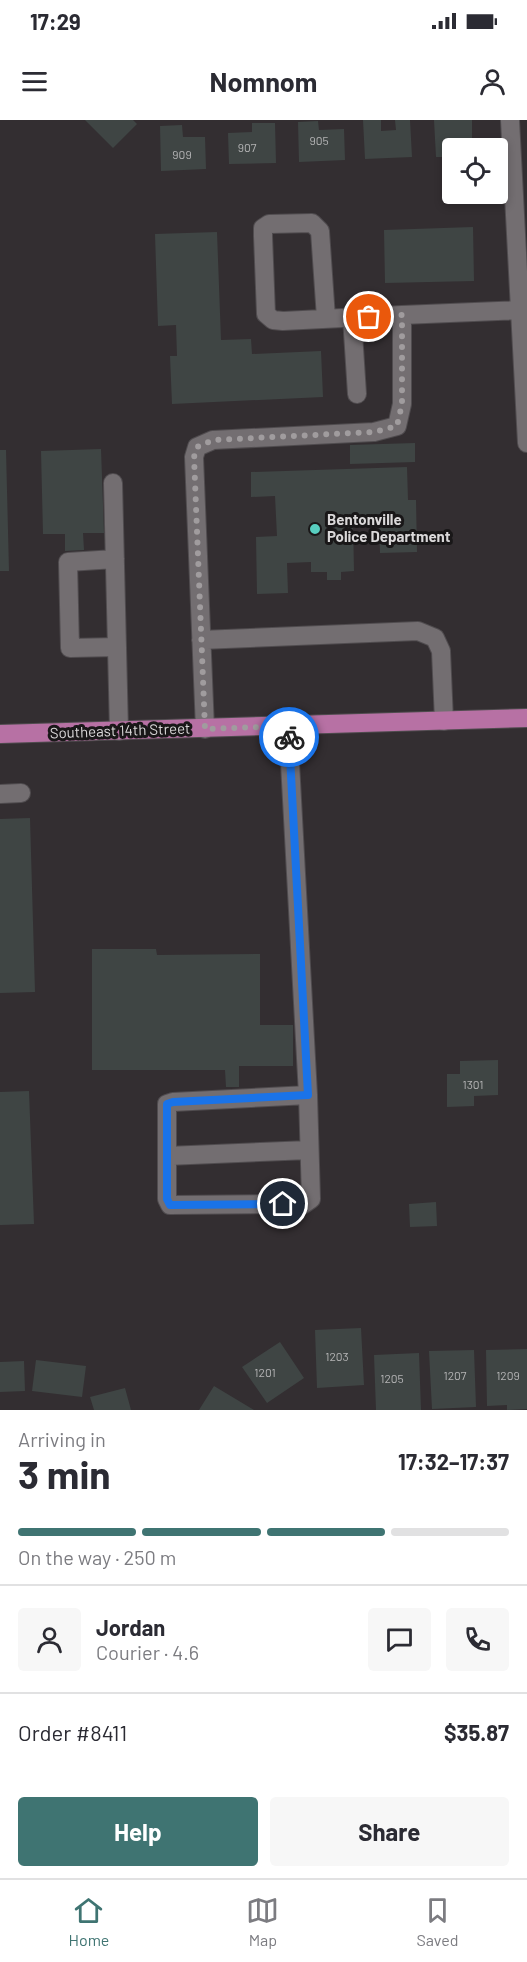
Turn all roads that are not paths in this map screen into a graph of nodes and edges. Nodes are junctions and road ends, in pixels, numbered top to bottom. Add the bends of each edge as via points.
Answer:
1 (510, 120) edge
2 (522, 283) edge
3 (519, 310) junction
4 (402, 315) junction
5 (352, 317) junction
6 (326, 318) junction
7 (357, 394) dead end
8 (527, 443) edge
9 (113, 483) dead end
10 (115, 560) junction
11 (201, 640) junction
12 (117, 647) junction
13 (527, 718) edge
14 (444, 721) junction
15 (288, 726) junction
16 (205, 729) junction
17 (119, 731) junction
18 (0, 735) edge
19 (21, 793) dead end
20 (0, 794) edge
21 (308, 1095) junction
22 (309, 1150) junction
23 (167, 1156) junction

1 - 2 street
2 - 3 street
3 - 4 street
3 - 8 street
4 - 5 street
4 - 11 street via 402,404 397,426 374,432 213,440 197,447 194,457
5 - 6 street
5 - 7 street
6 - 6 street via 273,320 266,314 263,228 269,224 312,223 320,231
9 - 10 street
10 - 12 street
10 - 12 street via 68,562 70,648
11 - 14 street via 418,631 435,638 441,651
11 - 16 street
12 - 17 street
13 - 14 main road, Southeast 14th Street
14 - 15 main road, Southeast 14th Street
15 - 16 main road, Southeast 14th Street
15 - 21 street
16 - 17 main road, Southeast 14th Street
17 - 18 main road, Southeast 14th Street
19 - 20 street
21 - 22 street
21 - 23 street via 167,1104
22 - 23 street
22 - 23 street via 311,1199 304,1204 170,1205

